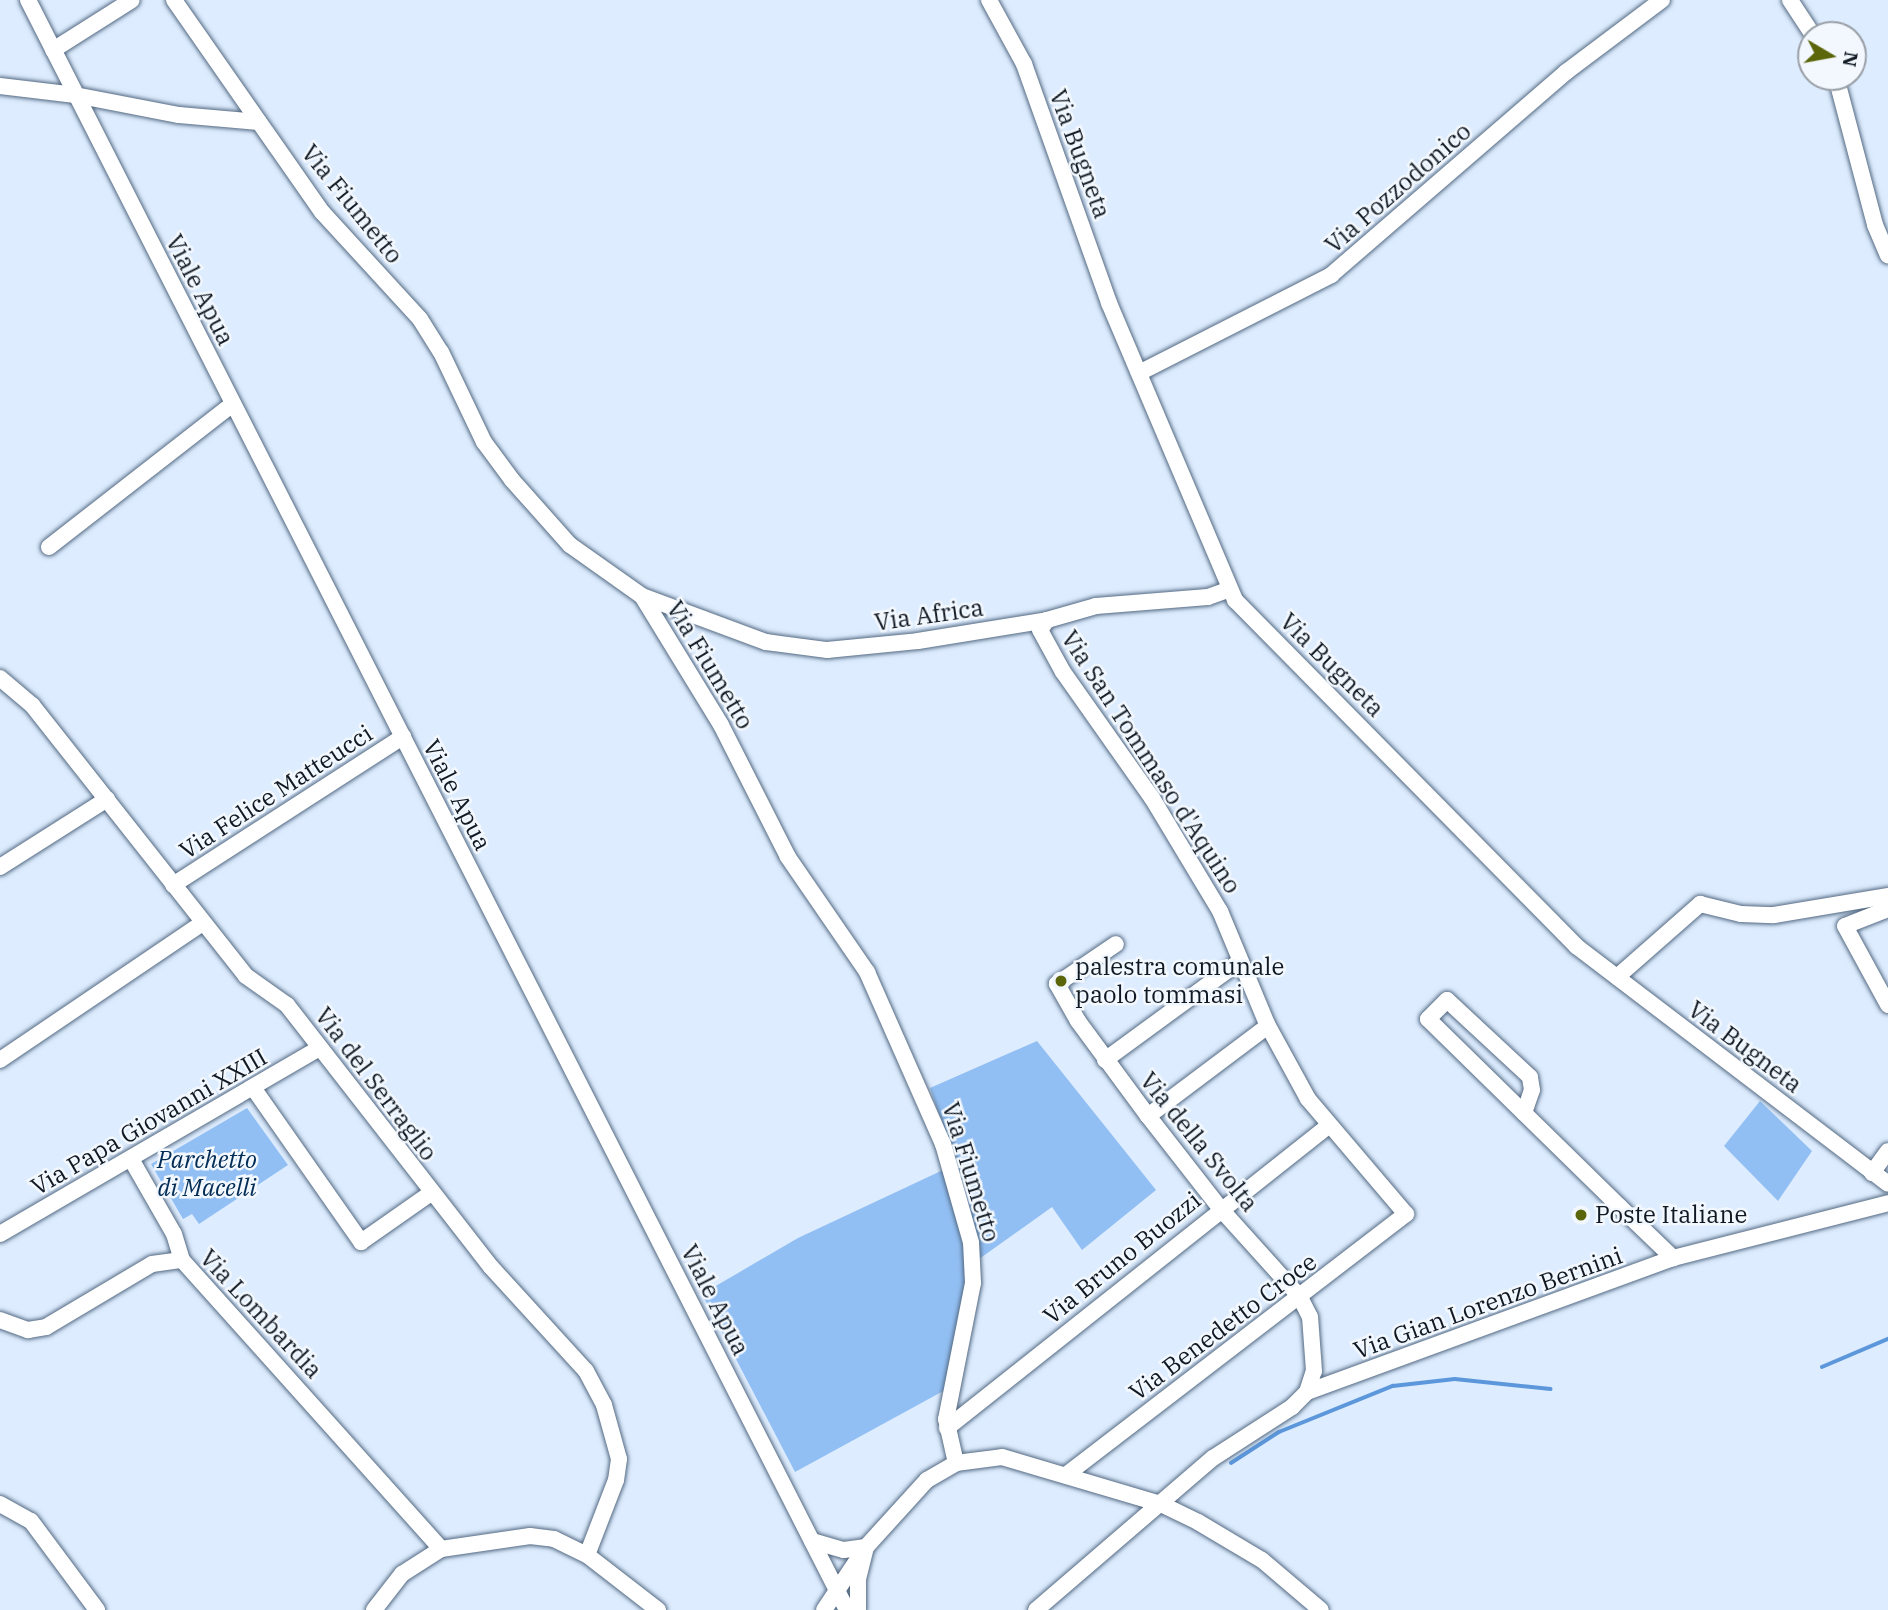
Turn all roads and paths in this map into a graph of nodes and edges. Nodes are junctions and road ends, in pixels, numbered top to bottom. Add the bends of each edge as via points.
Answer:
1 (28, 0) edge
2 (132, 0) edge
3 (174, 0) edge
4 (989, 0) edge
5 (1662, 0) edge
6 (1790, 0) edge
7 (1804, 21) edge
8 (53, 50) junction
9 (0, 86) edge
10 (1840, 91) edge
11 (75, 95) junction
12 (259, 122) junction
13 (1888, 255) edge
14 (1139, 373) junction
15 (233, 404) junction
16 (49, 547) dead end
17 (1227, 590) junction
18 (642, 596) junction
19 (1047, 620) junction
20 (0, 678) edge
21 (403, 737) junction
22 (107, 799) junction
23 (0, 867) edge
24 (173, 885) junction
25 (1888, 896) edge
26 (1888, 909) edge
27 (201, 924) junction
28 (1116, 944) dead end
29 (1239, 962) junction
30 (1617, 977) junction
31 (1888, 1005) edge
32 (1268, 1026) junction
33 (320, 1048) junction
34 (0, 1060) edge
35 (1105, 1060) junction
36 (254, 1090) junction
37 (1524, 1113) junction
38 (1148, 1116) junction
39 (1328, 1126) junction
40 (1888, 1151) edge
41 (131, 1159) junction
42 (1872, 1172) junction
43 (1888, 1184) edge
44 (431, 1193) junction
45 (1888, 1203) edge
46 (1220, 1208) junction
47 (1406, 1214) joint
48 (0, 1234) edge
49 (1673, 1258) junction
50 (182, 1260) junction
51 (1300, 1297) junction
52 (0, 1320) edge
53 (1307, 1392) junction
54 (947, 1428) junction
55 (956, 1463) junction
56 (1066, 1475) junction
57 (0, 1504) edge
58 (1161, 1504) junction
59 (812, 1541) junction
60 (866, 1547) junction
61 (441, 1549) junction
62 (587, 1555) junction
63 (836, 1588) junction
64 (97, 1610) edge
65 (374, 1610) edge
66 (658, 1610) edge
67 (824, 1610) edge
68 (847, 1610) edge
69 (858, 1610) edge
70 (1036, 1610) edge
71 (1321, 1610) edge

1 - 8 street, Viale Apua
2 - 8 street
3 - 12 street, Via Fiumetto
4 - 14 street, Via Bugneta via 1024,64 1109,303
5 - 14 street, Via Pozzodonico via 1566,72 1331,275
6 - 7 street
8 - 11 street, Viale Apua
9 - 11 street
10 - 13 street via 1875,225
11 - 12 street via 179,115
11 - 15 street, Viale Apua
12 - 18 street, Via Fiumetto via 323,212 420,319 484,442 512,480 570,545
14 - 17 street, Via Bugneta
15 - 16 street
15 - 21 street, Viale Apua
17 - 19 street, Via Africa via 1208,597 1096,606
17 - 30 street, Via Bugneta via 1567,937
18 - 19 street, Via Africa via 766,642 806,649 918,641
18 - 54 street, Via Fiumetto via 720,725 788,857 867,972 943,1144 974,1267
19 - 29 street, Via San Tommaso d'Aquino via 1040,625 1042,636 1079,698 1191,858 1220,911
20 - 22 street, Via del Serraglio via 32,705
21 - 24 street, Via Felice Matteucci
21 - 59 street, Viale Apua
22 - 23 street
22 - 24 street, Via del Serraglio
24 - 27 street, Via del Serraglio
25 - 30 street via 1774,915 1741,914 1700,904
26 - 31 street via 1845,926
27 - 33 street, Via del Serraglio via 246,976 287,1005
27 - 34 street
28 - 35 street, Via della Svolta via 1057,984
29 - 32 street, Via San Tommaso d'Aquino
29 - 35 street
30 - 42 street, Via Bugneta
32 - 38 street
32 - 39 street, Via San Tommaso d'Aquino
33 - 36 street, Via Papa Giovanni XXIII
33 - 44 street, Via del Serraglio
35 - 38 street, Via della Svolta
36 - 41 street, Via Papa Giovanni XXIII
36 - 44 street via 361,1242
37 - 37 street via 1532,1090 1530,1077 1447,1000 1428,1018
37 - 49 street
38 - 46 street, Via della Svolta
39 - 46 street, Via Bruno Buozzi
39 - 47 street, Via San Tommaso d'Aquino
40 - 42 street
41 - 48 street, Via Papa Giovanni XXIII
41 - 50 street via 174,1234
42 - 43 street, Via Bugneta
44 - 62 street, Via del Serraglio via 491,1267 567,1346 600,1395 619,1459 616,1480
45 - 49 street, Via Gian Lorenzo Bernini
46 - 51 street, Via della Svolta
46 - 54 street, Via Bruno Buozzi
47 - 51 street, Via Benedetto Croce
49 - 53 street, Via Gian Lorenzo Bernini
50 - 52 street, Via Lombardia via 152,1264 46,1327 27,1330
50 - 61 street, Via Lombardia
51 - 53 street, Via della Svolta via 1310,1317 1314,1348
51 - 56 street, Via Benedetto Croce
53 - 58 street via 1293,1407 1213,1458
54 - 55 street, Via Fiumetto
55 - 56 street via 1002,1457
55 - 60 street via 927,1480
56 - 58 street
57 - 64 street via 31,1521
58 - 70 street
58 - 71 street via 1250,1552
59 - 60 street via 844,1550
59 - 63 street, Viale Apua
60 - 63 street
60 - 69 street via 858,1579
61 - 62 street via 537,1536
61 - 65 street via 402,1574
62 - 66 street
63 - 67 street
63 - 68 street, Viale Apua

